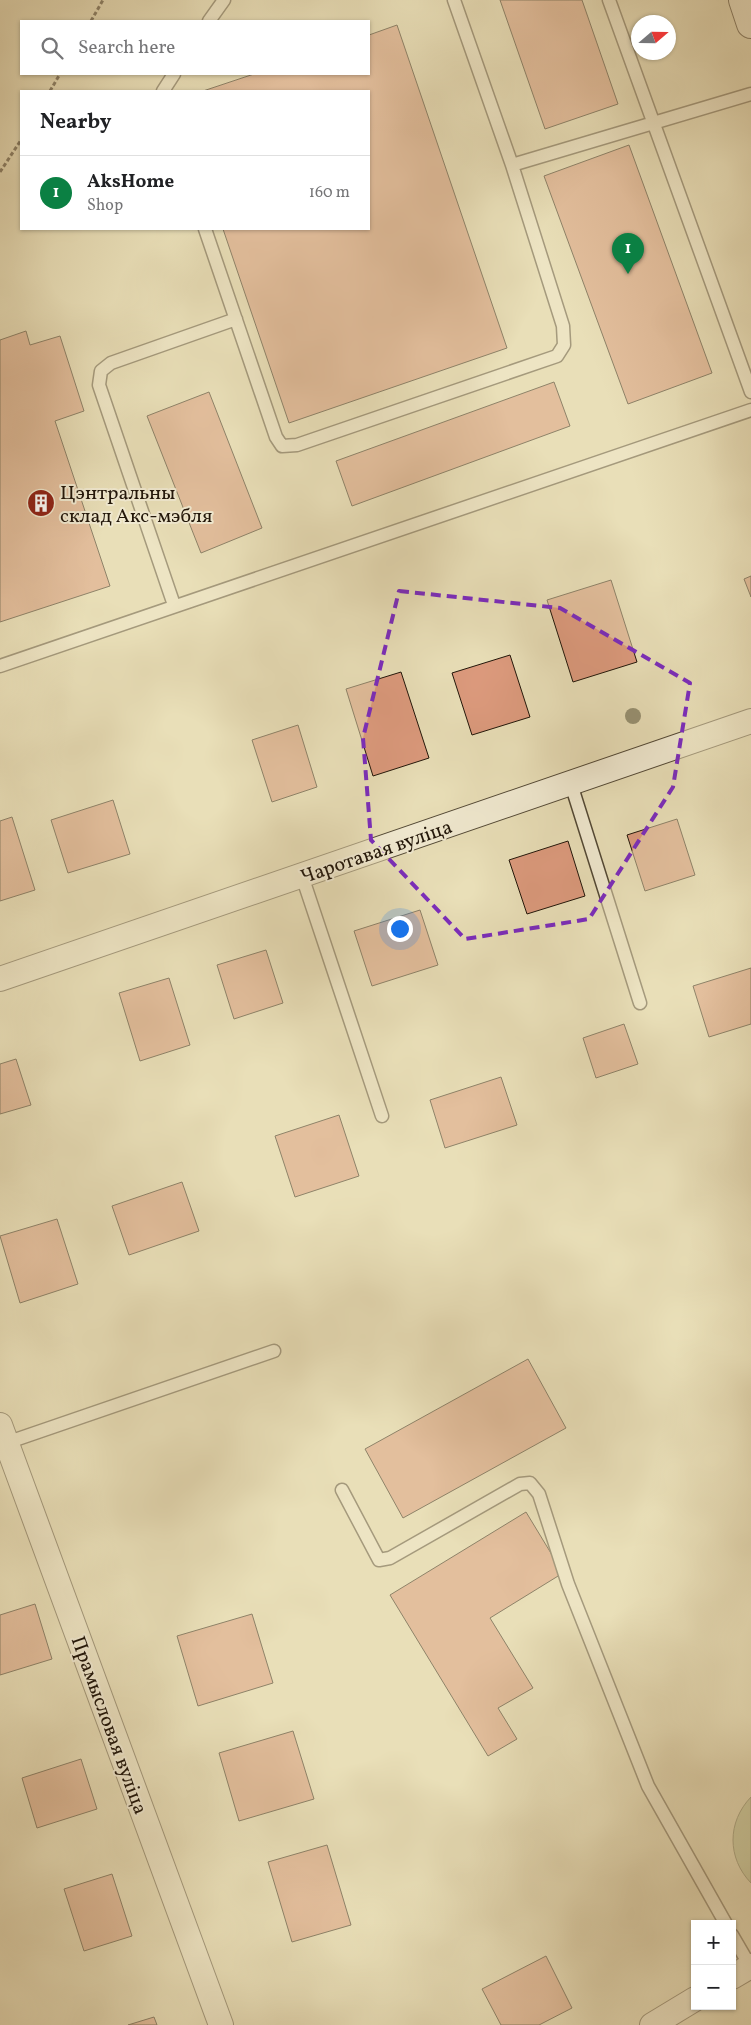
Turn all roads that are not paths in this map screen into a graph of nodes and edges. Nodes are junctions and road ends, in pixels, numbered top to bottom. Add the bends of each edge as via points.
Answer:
1 (224, 0) edge
2 (454, 0) edge
3 (610, 0) edge
4 (742, 0) edge
5 (210, 20) edge
6 (751, 24) edge
7 (173, 75) edge
8 (164, 90) edge
9 (751, 94) edge
10 (652, 123) junction
11 (512, 165) junction
12 (204, 230) edge
13 (236, 320) junction
14 (751, 392) edge
15 (751, 410) edge
16 (174, 605) junction
17 (0, 666) edge
18 (751, 721) edge
19 (572, 784) junction
20 (302, 876) junction
21 (0, 979) edge
22 (640, 1003) dead end
23 (382, 1116) dead end
24 (274, 1351) dead end
25 (3, 1434) edge
26 (342, 1490) dead end
27 (724, 1920) edge
28 (736, 1946) edge
29 (744, 1969) edge
30 (691, 2001) edge
31 (221, 2025) edge
32 (652, 2025) edge

1 - 5 lane
2 - 11 lane
3 - 10 lane
4 - 6 street
7 - 8 lane
9 - 10 lane
10 - 11 lane
10 - 14 lane
11 - 13 lane via 563,326 564,345 557,356 296,445 282,446 276,437
12 - 13 lane
13 - 16 lane via 111,363 101,371 99,385
15 - 16 lane
16 - 17 lane
18 - 19 street, Чаротавая вуліца
19 - 20 street, Чаротавая вуліца
19 - 22 lane
20 - 21 street, Чаротавая вуліца
20 - 23 lane
24 - 25 lane
25 - 31 street, Прамысловая вуліца
26 - 27 lane via 379,1560 390,1558 520,1484 530,1483 539,1494 568,1584 648,1786
28 - 29 lane
30 - 32 street

